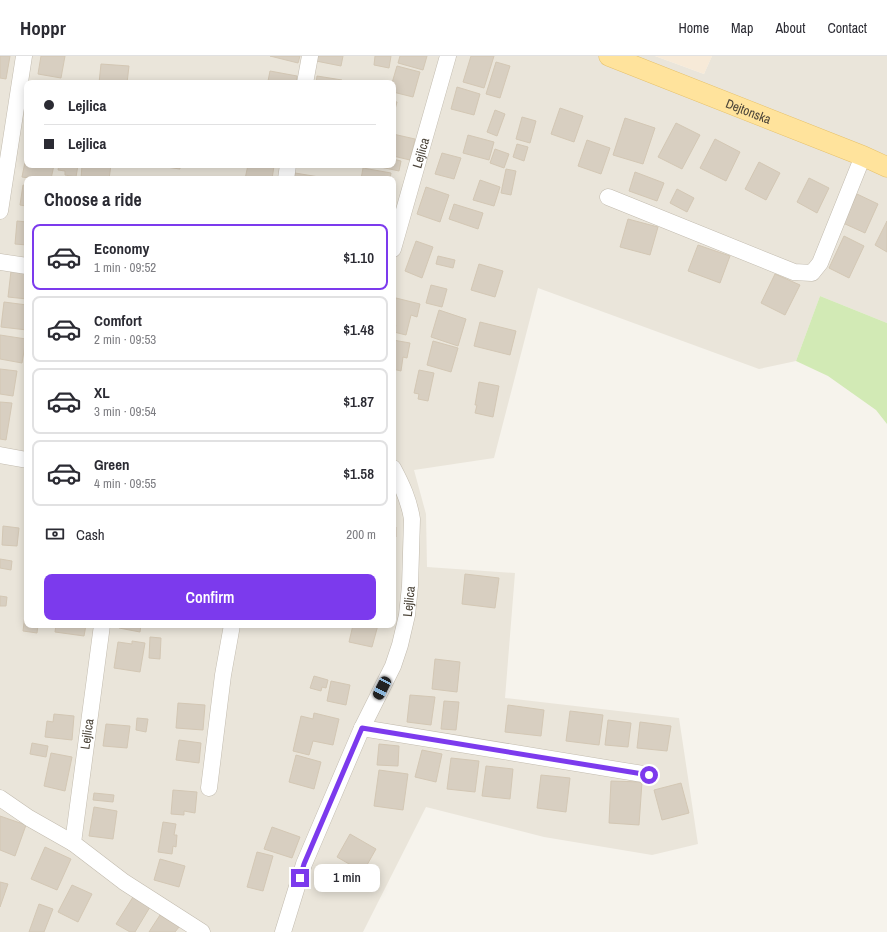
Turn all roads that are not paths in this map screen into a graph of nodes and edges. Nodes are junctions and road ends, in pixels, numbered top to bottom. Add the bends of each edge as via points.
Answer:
1 (24, 56) edge
2 (310, 56) edge
3 (448, 56) edge
4 (609, 56) edge
5 (306, 80) edge
6 (863, 156) junction
7 (887, 167) edge
8 (608, 197) dead end
9 (0, 211) edge
10 (396, 238) edge
11 (0, 262) edge
12 (24, 266) edge
13 (0, 455) edge
14 (24, 459) edge
15 (396, 474) edge
16 (102, 628) edge
17 (231, 628) edge
18 (362, 728) junction
19 (649, 775) dead end
20 (209, 788) dead end
21 (0, 798) edge
22 (73, 843) junction
23 (202, 932) edge
24 (283, 932) edge

1 - 9 street
2 - 5 street
3 - 10 street, Lejlica
4 - 6 main road, Dejtonska
6 - 7 main road, Dejtonska
6 - 8 street via 820,263 812,273 794,272
11 - 12 street
13 - 14 street
15 - 18 street, Lejlica via 404,490 412,519 407,615 393,666
16 - 22 street, Lejlica
17 - 20 street
18 - 19 street
18 - 24 street, Lejlica via 304,864
21 - 22 street
22 - 23 street via 124,882

